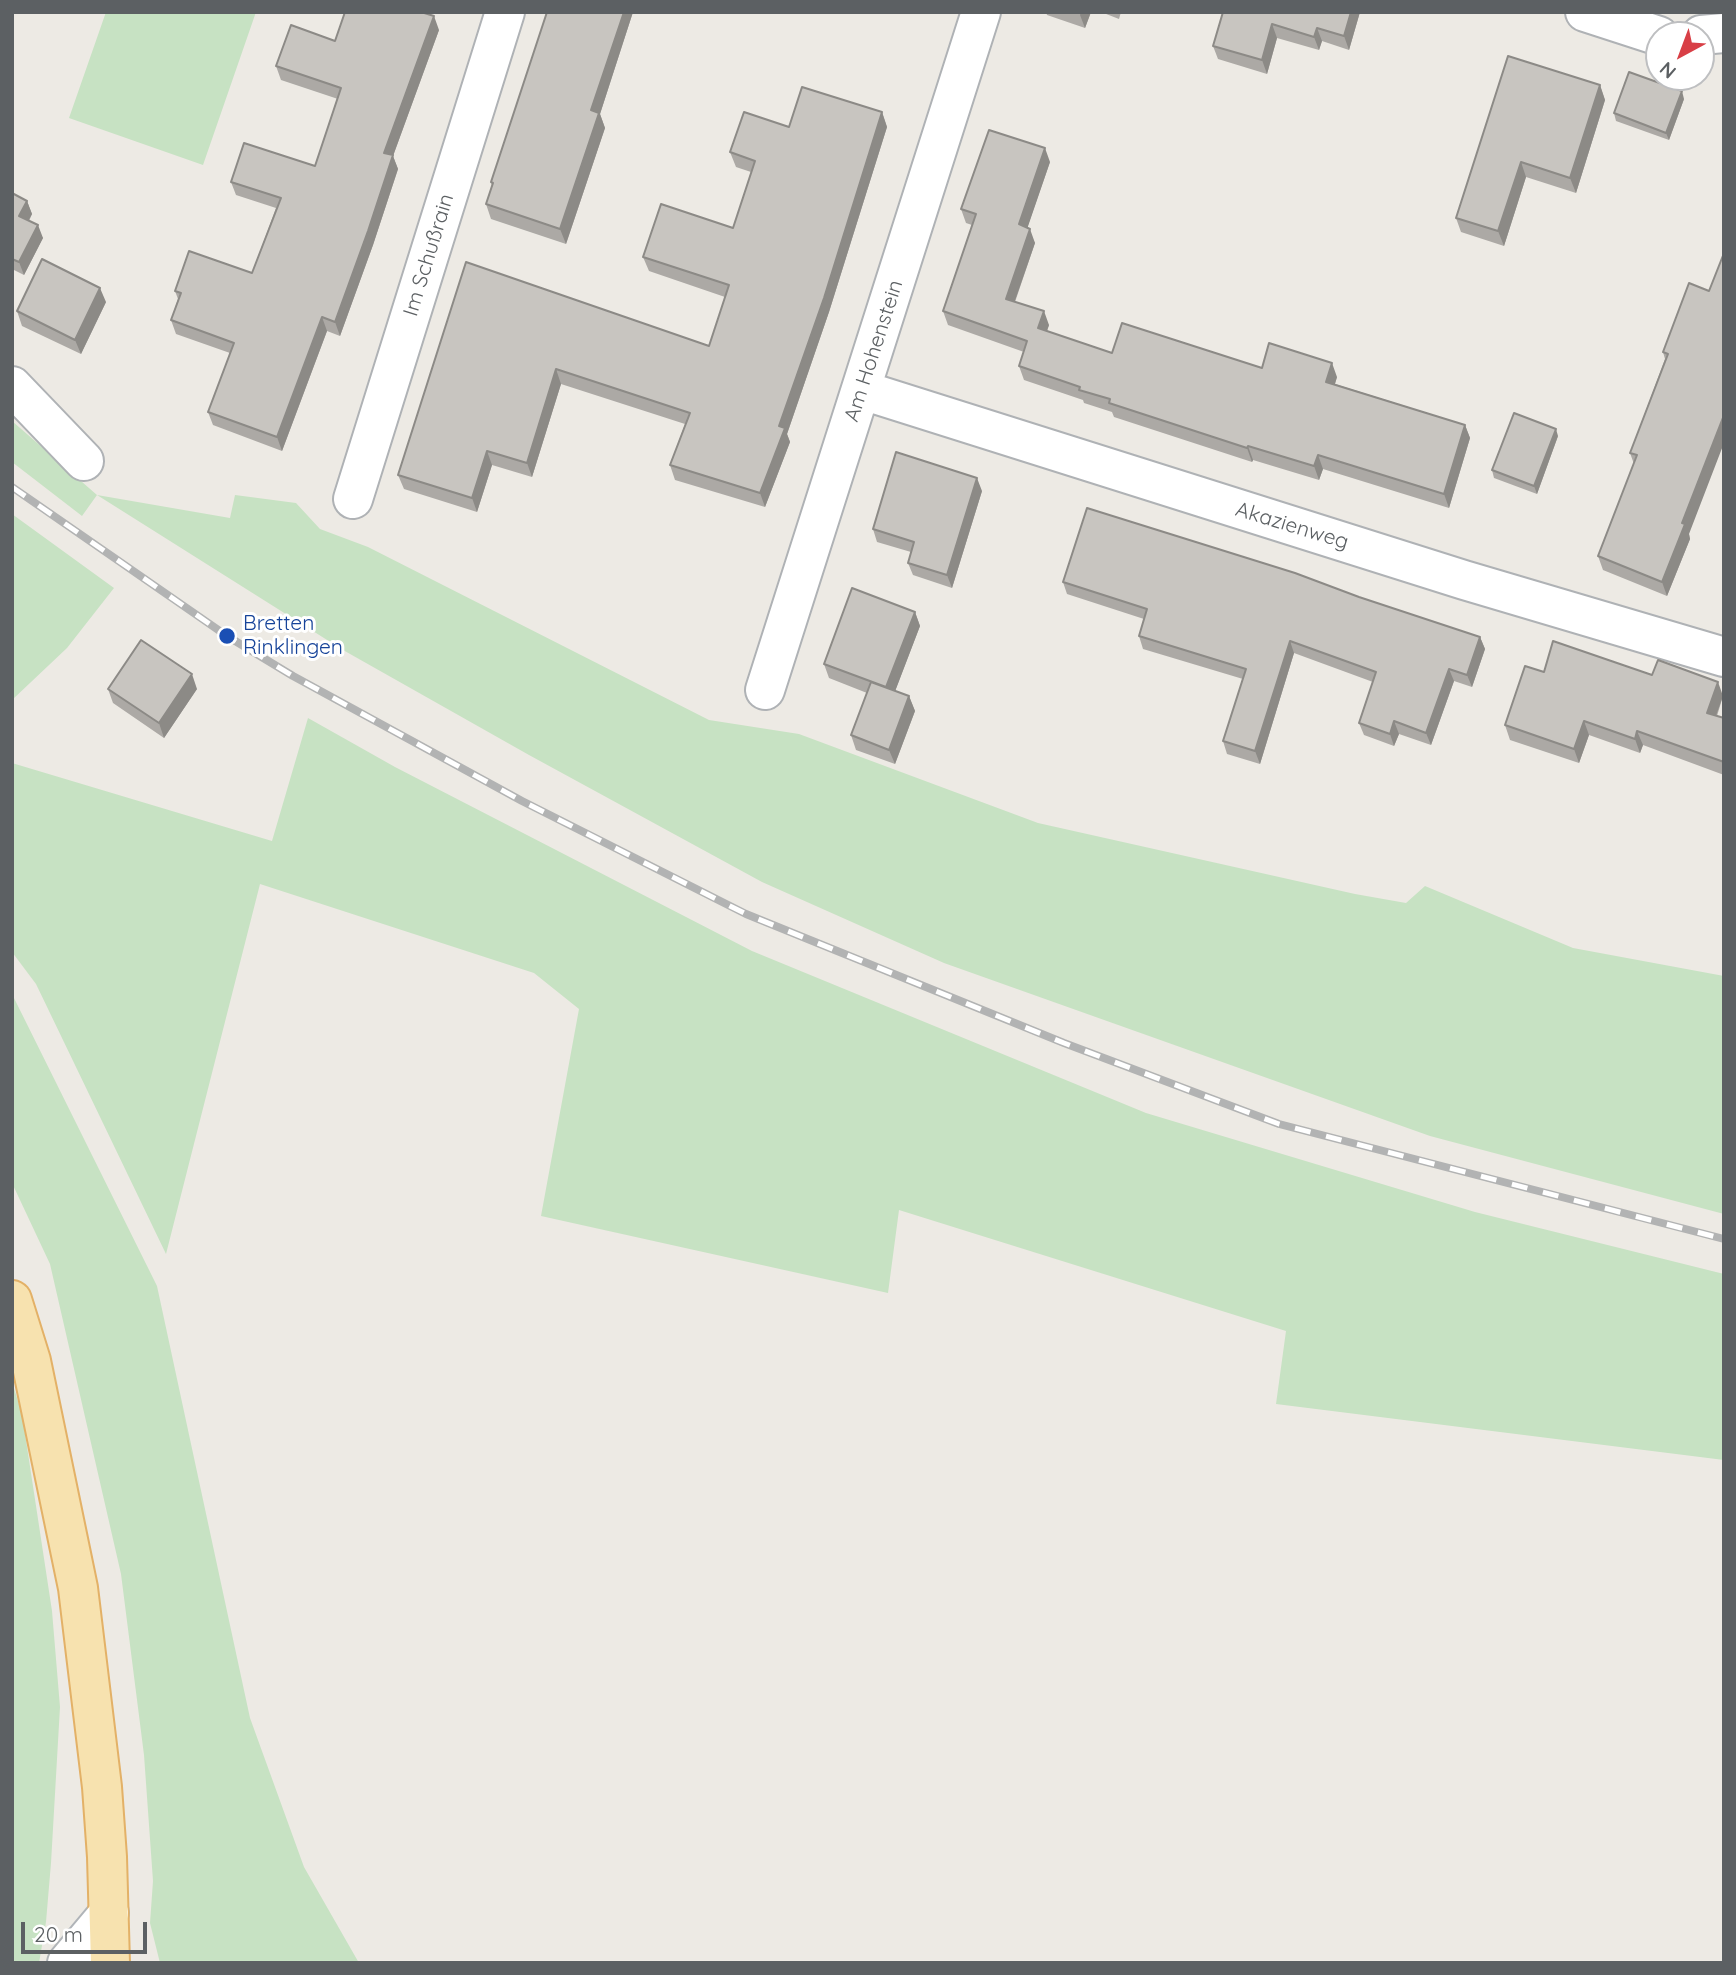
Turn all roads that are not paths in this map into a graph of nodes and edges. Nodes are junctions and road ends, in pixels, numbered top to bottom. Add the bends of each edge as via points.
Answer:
1 (505, 12) edge
2 (981, 12) edge
3 (1586, 12) edge
4 (1645, 31) edge
5 (12, 386) edge
6 (862, 390) junction
7 (84, 461) dead end
8 (353, 499) dead end
9 (1721, 648) edge
10 (765, 690) dead end
11 (12, 1300) edge
12 (109, 1913) junction
13 (67, 1963) edge
14 (110, 1963) edge

1 - 8 street, Im Schußrain
2 - 6 street, Am Hohenstein
3 - 4 street
5 - 7 street
6 - 9 street, Akazienweg via 1464,580
6 - 10 street, Am Hohenstein
11 - 12 main road via 31,1361 78,1588 102,1787
12 - 13 street
12 - 14 main road

